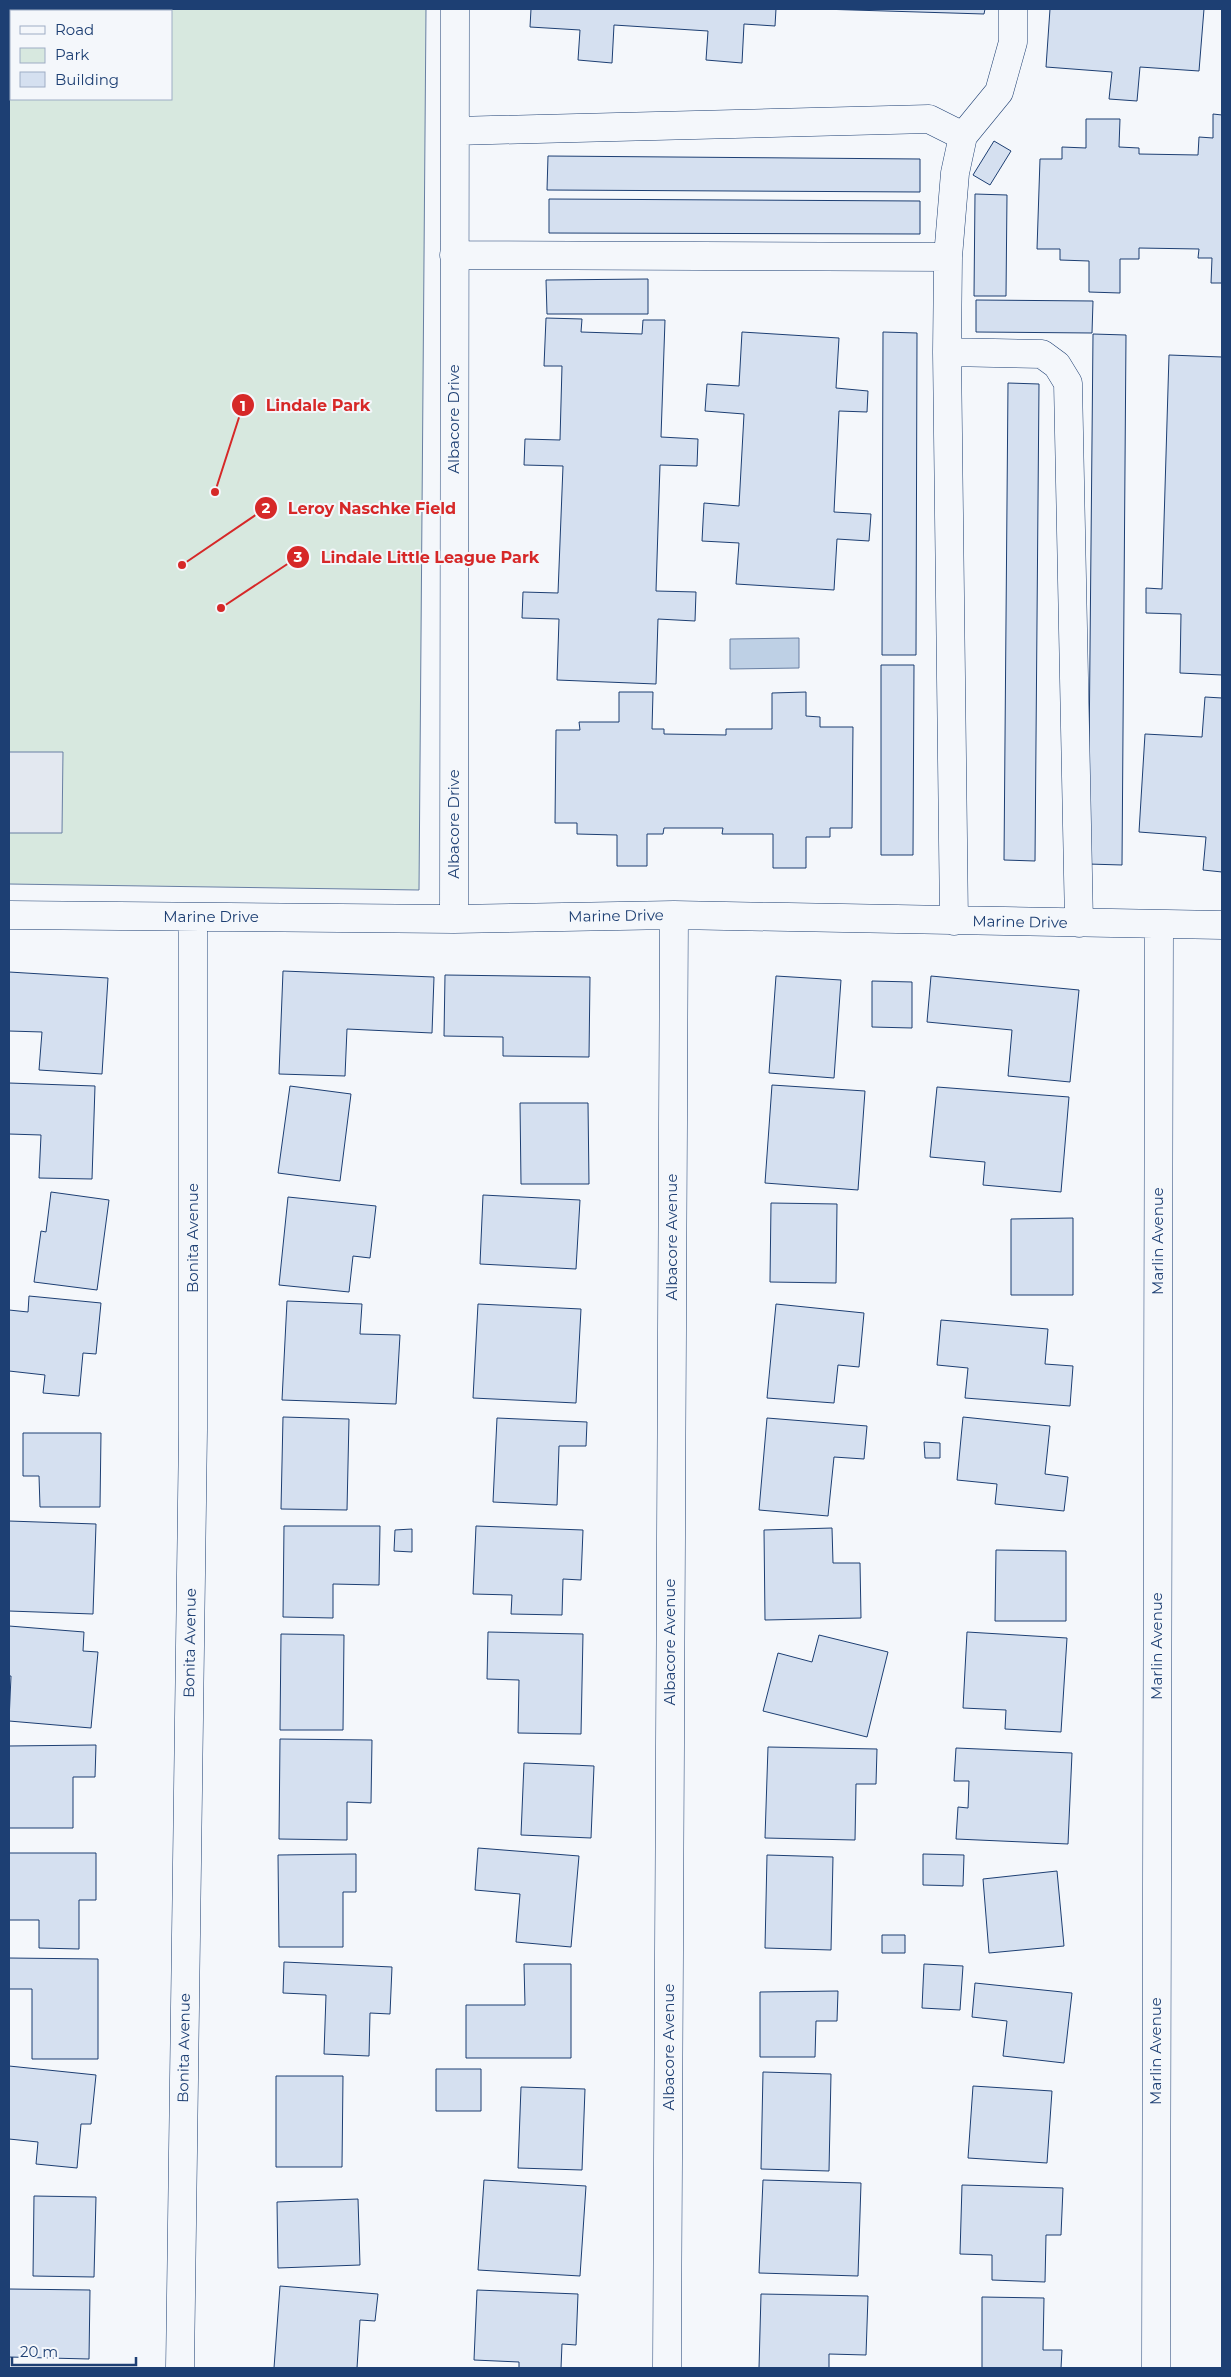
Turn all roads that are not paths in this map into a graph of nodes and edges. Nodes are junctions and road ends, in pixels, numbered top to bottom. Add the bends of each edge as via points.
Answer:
1 (455, 9) edge
2 (1013, 9) edge
3 (455, 131) junction
4 (963, 136) junction
5 (454, 255) junction
6 (948, 256) junction
7 (947, 352) junction
8 (9, 915) edge
9 (674, 915) junction
10 (193, 917) junction
11 (454, 919) junction
12 (954, 921) junction
13 (1079, 923) junction
14 (1159, 925) junction
15 (1222, 925) edge
16 (180, 2368) edge
17 (667, 2368) edge
18 (1156, 2368) edge

1 - 3 street, Albacore Drive
2 - 4 street via 1013,42 999,92
3 - 4 street via 929,119
3 - 5 street, Albacore Drive
4 - 6 street via 955,173
5 - 6 street
5 - 11 street, Albacore Drive
6 - 7 street
7 - 12 street
7 - 13 street via 1042,354 1057,365 1068,383
8 - 10 street, Marine Drive
9 - 11 street, Marine Drive
9 - 12 street, Marine Drive
9 - 17 street, Albacore Avenue
10 - 11 street, Marine Drive
10 - 16 street, Bonita Avenue via 193,1430
12 - 13 street, Marine Drive
13 - 14 street, Marine Drive
14 - 15 street, Marine Drive
14 - 18 street, Marlin Avenue

